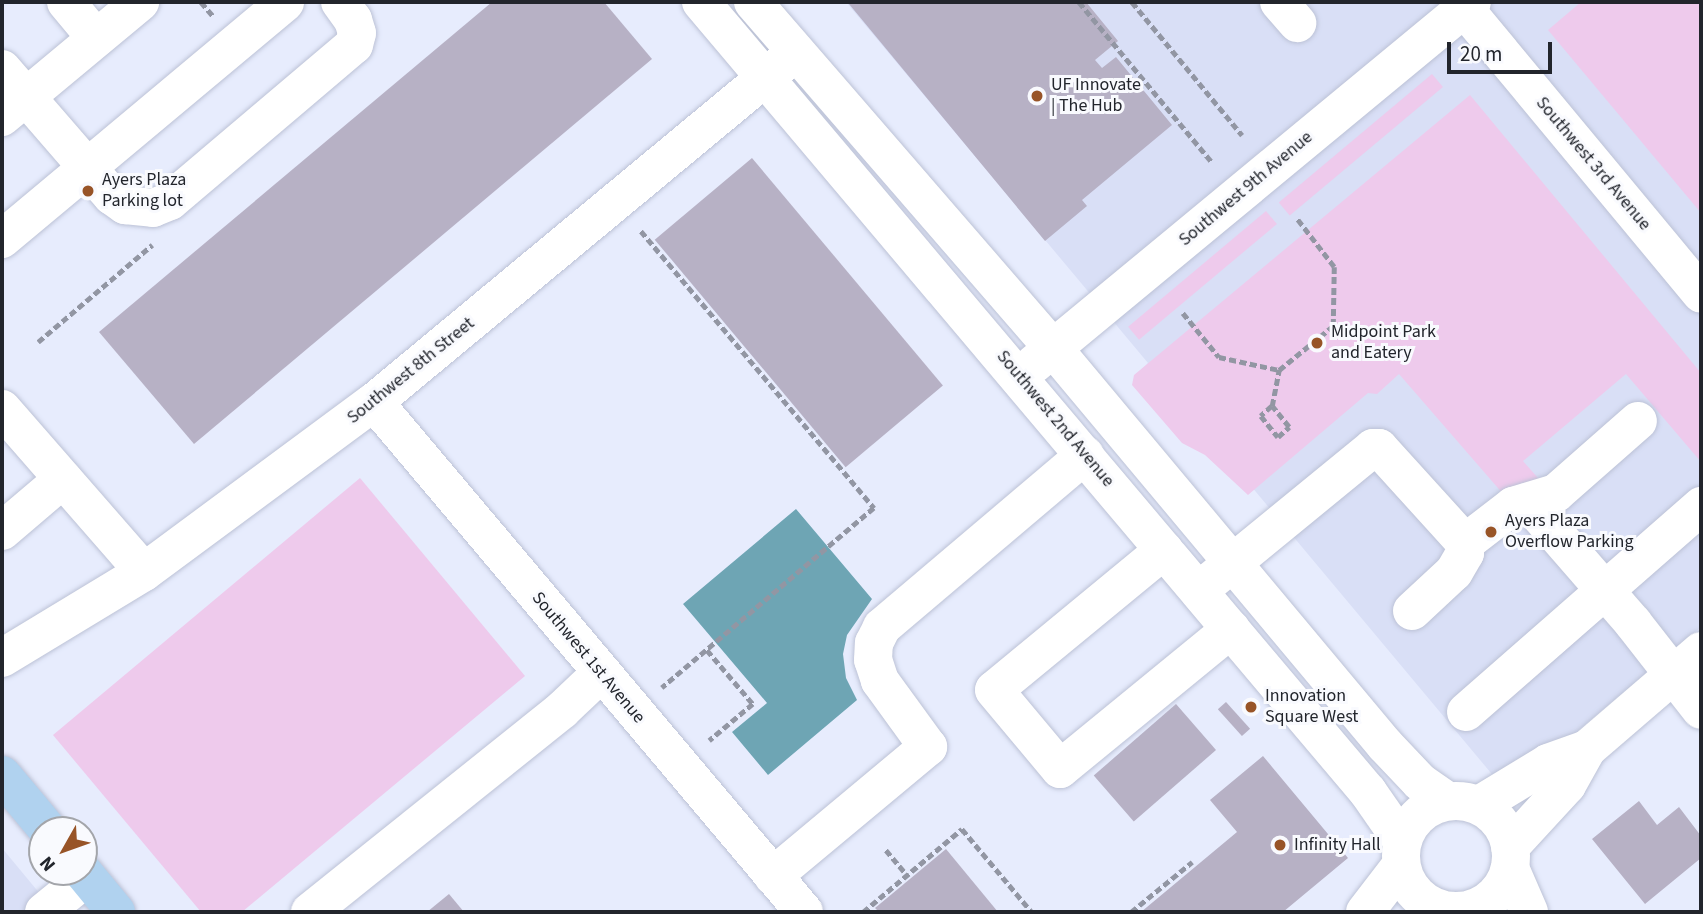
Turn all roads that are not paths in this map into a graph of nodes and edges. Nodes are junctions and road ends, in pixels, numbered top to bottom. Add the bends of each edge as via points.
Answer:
1 (66, 2) edge
2 (140, 2) edge
3 (285, 2) edge
4 (340, 2) edge
5 (701, 2) edge
6 (753, 2) edge
7 (1465, 4) edge
8 (96, 38) junction
9 (796, 51) junction
10 (767, 78) junction
11 (10, 94) edge
12 (86, 168) junction
13 (2, 239) edge
14 (1701, 294) edge
15 (1053, 348) junction
16 (1019, 376) junction
17 (374, 402) junction
18 (2, 409) edge
19 (1638, 421) dead end
20 (1085, 455) junction
21 (63, 480) junction
22 (1528, 502) junction
23 (1701, 506) edge
24 (2, 531) edge
25 (1465, 543) junction
26 (1164, 550) junction
27 (1233, 563) junction
28 (144, 572) junction
29 (1198, 590) junction
30 (1605, 590) junction
31 (1412, 611) dead end
32 (1231, 629) junction
33 (1701, 651) edge
34 (2, 658) edge
35 (600, 674) junction
36 (1672, 676) junction
37 (1701, 710) edge
38 (1466, 712) dead end
39 (1587, 749) junction
40 (2, 775) edge
41 (1463, 803) junction
42 (36, 816) edge
43 (1401, 853) junction
44 (1510, 857) junction
45 (773, 876) junction
46 (72, 886) edge
47 (95, 886) edge
48 (799, 911) edge
49 (1449, 911) edge
50 (44, 912) edge
51 (116, 912) edge
52 (310, 912) edge
53 (1365, 912) edge
54 (1529, 912) edge

1 - 8 street
2 - 8 street
3 - 12 street
4 - 12 street via 353,20 354,45 170,201 153,208 125,205
5 - 10 street, Southwest 2nd Avenue
6 - 9 street
7 - 14 street, Southwest 3rd Avenue
7 - 15 street, Southwest 9th Avenue
8 - 11 street
9 - 10 street, Southwest 8th Street
9 - 15 street
10 - 16 street, Southwest 2nd Avenue
10 - 17 street, Southwest 8th Street
11 - 12 street
12 - 13 street
15 - 16 street, Southwest 9th Avenue
15 - 27 street
16 - 20 street, Southwest 2nd Avenue
17 - 28 street, Southwest 8th Street
17 - 35 street, Southwest 1st Avenue
18 - 21 street
19 - 22 street via 1556,493
20 - 26 street, Southwest 2nd Avenue
20 - 45 street via 882,627 874,643 873,660 880,681 928,747
21 - 24 street
21 - 28 street
22 - 25 street via 1513,506
22 - 30 street
23 - 30 street
25 - 27 street via 1380,448 1373,448
25 - 31 street via 1465,553 1454,572
26 - 29 street, Southwest 2nd Avenue
26 - 32 street via 994,690 1060,769
27 - 29 street
27 - 41 street via 1420,782
28 - 34 street, Southwest 8th Street
29 - 32 street, Southwest 2nd Avenue
30 - 36 street
30 - 38 street
32 - 43 street, Southwest 2nd Avenue via 1368,792
33 - 36 street
35 - 45 street, Southwest 1st Avenue
35 - 52 street
36 - 37 street
36 - 39 street
39 - 41 street
39 - 44 street via 1567,785
40 - 42 main road
41 - 43 street via 1419,813
41 - 44 street via 1496,818 1506,832
43 - 49 street via 1411,889
43 - 53 street
44 - 49 street via 1504,883 1488,901
44 - 54 street
45 - 48 street, Southwest 1st Avenue
46 - 50 street
47 - 51 main road

